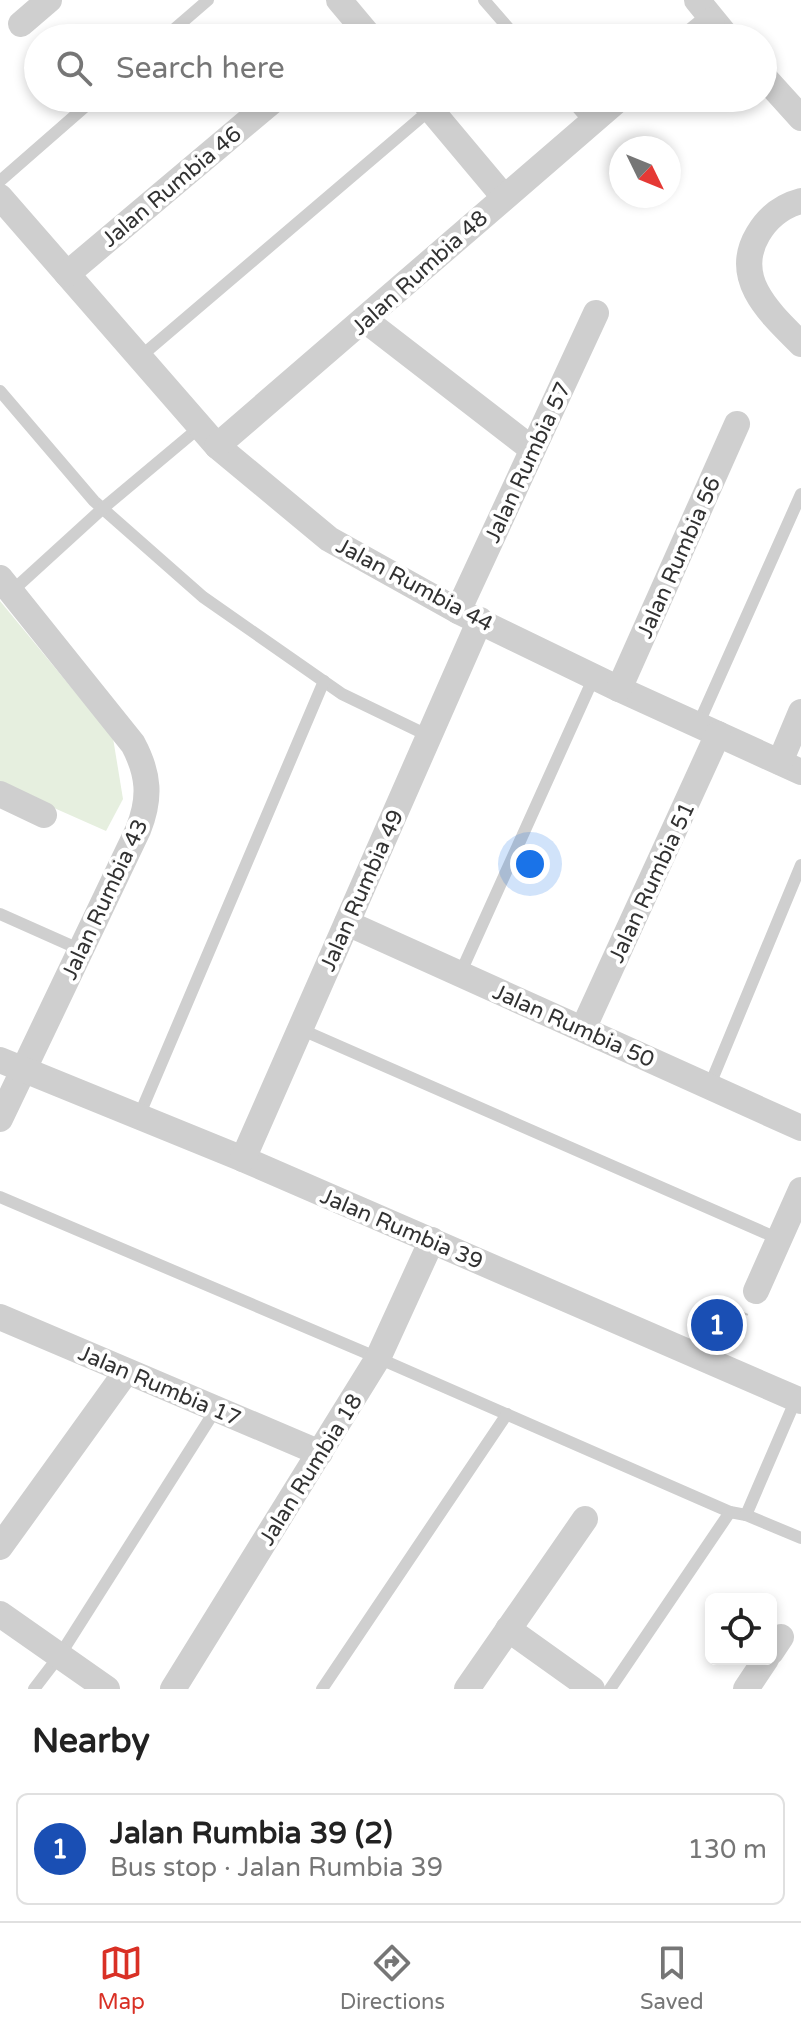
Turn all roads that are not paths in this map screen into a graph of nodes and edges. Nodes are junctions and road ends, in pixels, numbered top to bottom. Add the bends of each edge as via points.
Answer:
1 (49, 0) edge
2 (208, 0) edge
3 (339, 0) edge
4 (484, 0) edge
5 (21, 24) dead end
6 (180, 24) edge
7 (353, 24) edge
8 (505, 24) edge
9 (777, 91) edge
10 (79, 112) edge
11 (259, 112) edge
12 (417, 112) edge
13 (433, 112) edge
14 (581, 112) edge
15 (604, 112) edge
16 (801, 118) edge
17 (591, 123) junction
18 (0, 181) edge
19 (0, 197) edge
20 (504, 197) junction
21 (801, 201) edge
22 (67, 274) junction
23 (596, 313) dead end
24 (365, 320) junction
25 (801, 344) edge
26 (140, 357) junction
27 (0, 391) edge
28 (737, 424) dead end
29 (209, 436) junction
30 (532, 449) junction
31 (801, 494) edge
32 (102, 509) junction
33 (5, 585) edge
34 (469, 616) junction
35 (594, 677) junction
36 (324, 681) junction
37 (619, 689) junction
38 (801, 712) edge
39 (708, 729) junction
40 (429, 736) junction
41 (790, 767) edge
42 (0, 794) edge
43 (44, 815) dead end
44 (801, 865) edge
45 (0, 914) edge
46 (347, 923) junction
47 (81, 950) junction
48 (460, 974) junction
49 (300, 1029) junction
50 (583, 1029) junction
51 (12, 1064) edge
52 (709, 1087) junction
53 (138, 1118) junction
54 (0, 1119) edge
55 (801, 1128) edge
56 (243, 1159) junction
57 (801, 1190) edge
58 (0, 1197) edge
59 (779, 1239) junction
60 (432, 1240) junction
61 (756, 1291) road end
62 (0, 1317) edge
63 (378, 1358) junction
64 (126, 1372) junction
65 (798, 1400) edge
66 (216, 1409) junction
67 (507, 1414) junction
68 (320, 1453) junction
69 (730, 1512) junction
70 (746, 1515) junction
71 (585, 1519) dead end
72 (9, 1520) edge
73 (801, 1538) edge
74 (0, 1547) edge
75 (0, 1614) edge
76 (508, 1629) junction
77 (60, 1655) junction
78 (762, 1665) edge
79 (34, 1689) edge
80 (107, 1689) edge
81 (173, 1689) edge
82 (322, 1689) edge
83 (467, 1689) edge
84 (592, 1689) edge
85 (610, 1689) edge
86 (746, 1689) edge

1 - 5 street
2 - 6 lane
3 - 7 street
4 - 8 lane
9 - 16 street
10 - 18 lane
11 - 22 street, Jalan Rumbia 46
12 - 26 lane
13 - 20 street
14 - 17 lane
15 - 17 street, Jalan Rumbia 48
17 - 20 street, Jalan Rumbia 48
19 - 22 street, Jalan Rumbia 44
20 - 24 street, Jalan Rumbia 48
21 - 25 street via 763,225 748,266 754,291
22 - 26 street, Jalan Rumbia 44
23 - 30 street, Jalan Rumbia 57
24 - 29 street, Jalan Rumbia 48
24 - 30 street
26 - 29 street, Jalan Rumbia 44
27 - 32 lane
28 - 37 street, Jalan Rumbia 56
29 - 32 lane
29 - 34 street, Jalan Rumbia 44 via 340,546
30 - 34 street, Jalan Rumbia 57
31 - 39 lane
32 - 33 lane
32 - 36 lane via 203,597
33 - 47 street, Jalan Rumbia 43 via 133,744 147,779 145,811
34 - 35 street, Jalan Rumbia 44
34 - 40 street, Jalan Rumbia 49
35 - 37 street, Jalan Rumbia 44
35 - 48 lane
36 - 40 lane
36 - 53 lane
37 - 39 street, Jalan Rumbia 44
38 - 41 street
39 - 41 street, Jalan Rumbia 44
39 - 50 street, Jalan Rumbia 51
40 - 46 street, Jalan Rumbia 49
42 - 43 street
44 - 52 lane
45 - 47 lane
46 - 48 street, Jalan Rumbia 50
46 - 49 street, Jalan Rumbia 49
47 - 51 street, Jalan Rumbia 43
48 - 50 street, Jalan Rumbia 50
49 - 56 street, Jalan Rumbia 49
49 - 59 lane
50 - 52 street, Jalan Rumbia 50
51 - 53 street, Jalan Rumbia 39
51 - 54 street, Jalan Rumbia 43
52 - 55 street, Jalan Rumbia 50
53 - 56 street, Jalan Rumbia 39
56 - 60 street, Jalan Rumbia 39
57 - 59 street
58 - 63 lane
59 - 61 street
60 - 63 street, Jalan Rumbia 18
60 - 65 street, Jalan Rumbia 39
62 - 64 street, Jalan Rumbia 17
63 - 67 lane
63 - 68 street, Jalan Rumbia 18
64 - 66 street, Jalan Rumbia 17
64 - 72 street
65 - 70 lane
66 - 68 street, Jalan Rumbia 17
66 - 77 lane
67 - 69 lane
67 - 82 lane
68 - 81 street, Jalan Rumbia 18
69 - 70 lane
69 - 85 lane
70 - 73 lane
71 - 76 street
72 - 74 street
75 - 77 street
76 - 83 street
76 - 84 street
77 - 79 lane
77 - 80 street
78 - 86 street

